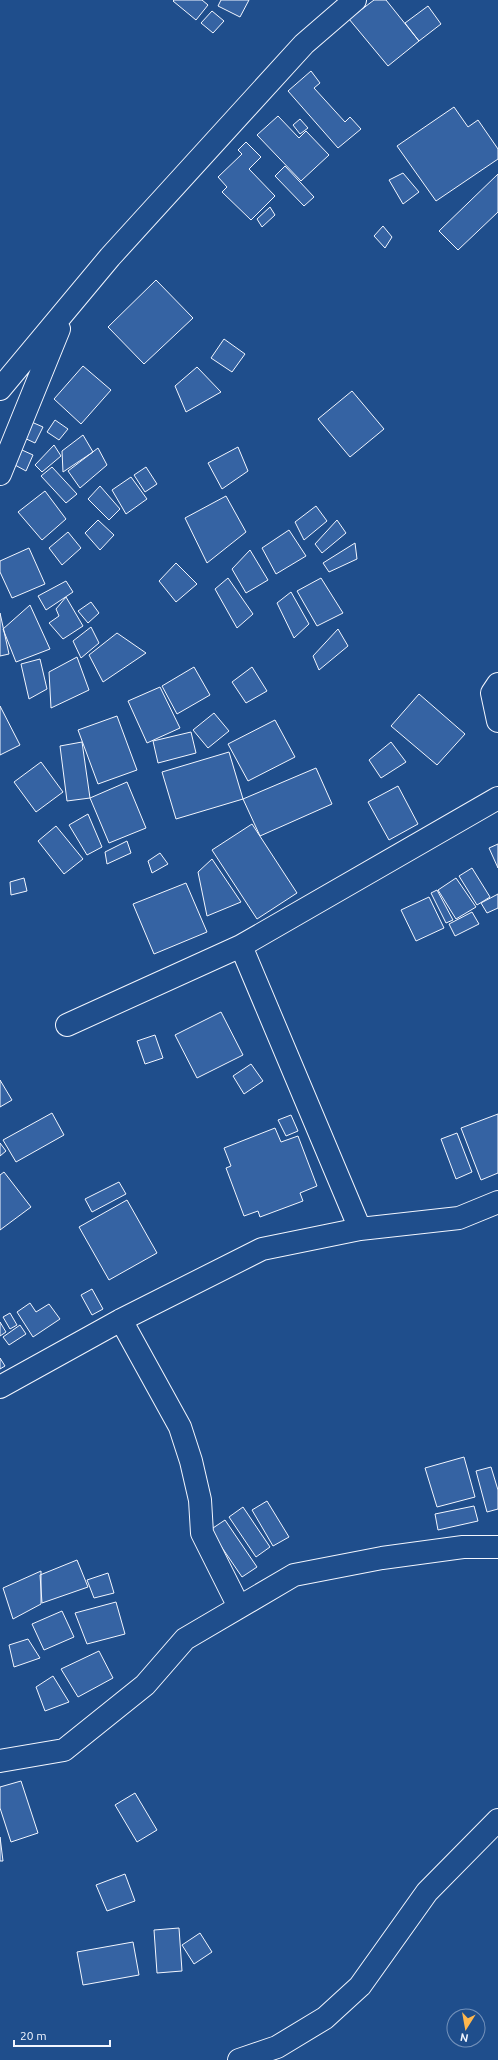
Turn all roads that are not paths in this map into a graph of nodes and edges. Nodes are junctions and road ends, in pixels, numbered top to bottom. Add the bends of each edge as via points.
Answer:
1 (355, 0) edge
2 (68, 308) junction
3 (0, 389) edge
4 (0, 474) edge
5 (498, 684) edge
6 (498, 721) edge
7 (498, 798) edge
8 (241, 946) junction
9 (68, 1025) dead end
10 (498, 1202) edge
11 (360, 1229) junction
12 (121, 1320) junction
13 (0, 1387) edge
14 (498, 1547) edge
15 (239, 1607) junction
16 (0, 1761) edge
17 (498, 1820) edge
18 (238, 2060) edge

1 - 2 street via 304,44 110,258
2 - 3 street
2 - 4 street
5 - 6 street via 492,693
7 - 8 street
8 - 9 street
8 - 11 street
10 - 11 street via 459,1218
11 - 12 street via 262,1249
12 - 13 street
12 - 15 street via 180,1427 200,1500 202,1533
14 - 15 street via 463,1547 382,1558 294,1575
15 - 16 street via 185,1639 145,1684 64,1750
17 - 18 street via 427,1892 360,1986 325,2018 277,2047

